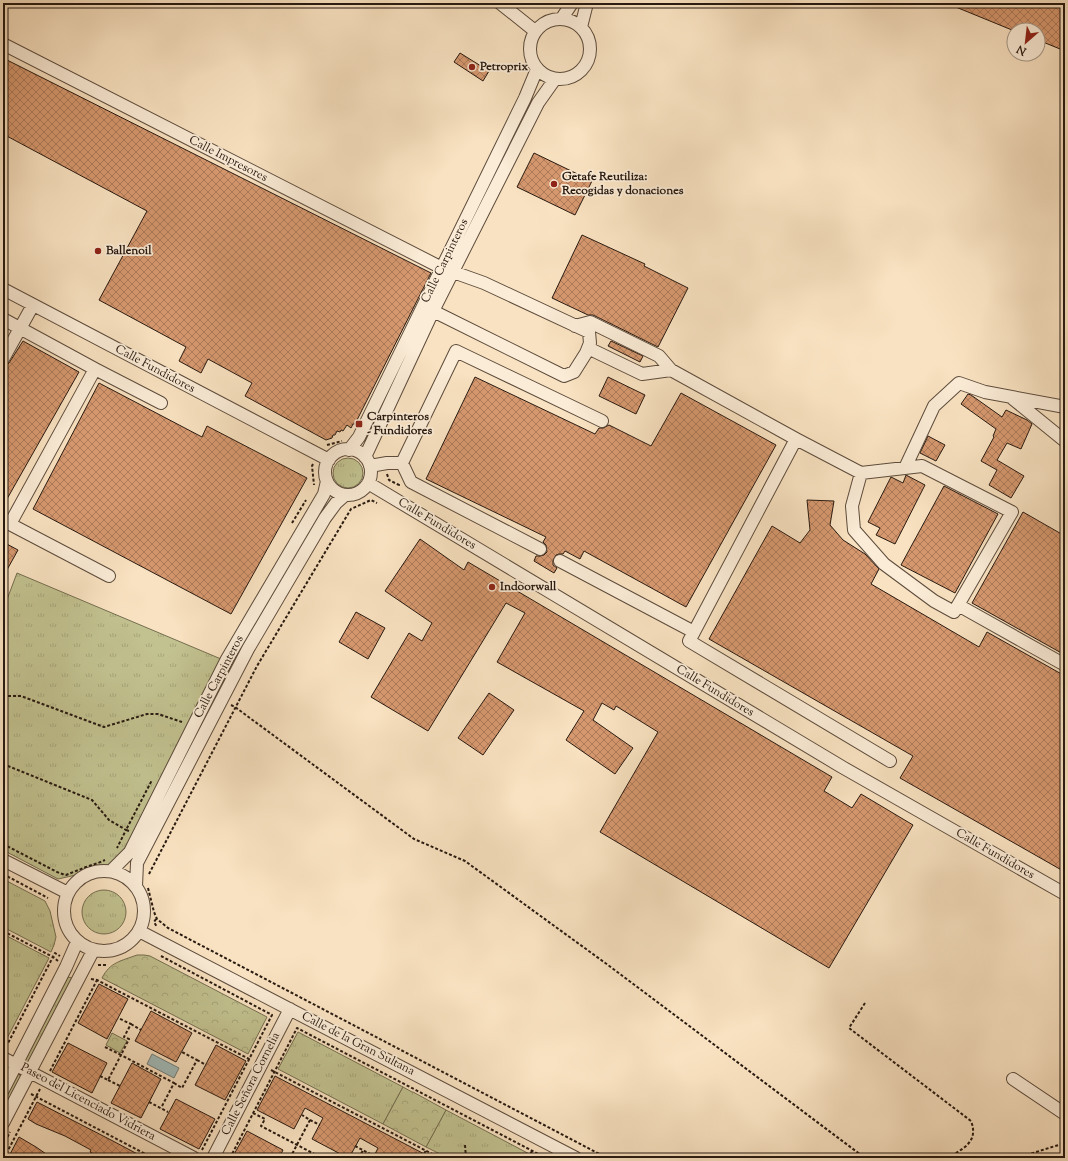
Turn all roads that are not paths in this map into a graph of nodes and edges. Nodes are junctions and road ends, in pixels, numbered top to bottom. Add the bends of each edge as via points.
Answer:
1 (500, 3) edge
2 (572, 3) edge
3 (587, 3) edge
4 (562, 18) junction
5 (582, 27) junction
6 (535, 31) junction
7 (3, 44) edge
8 (536, 69) junction
9 (555, 79) junction
10 (447, 270) junction
11 (3, 289) edge
12 (33, 305) junction
13 (433, 311) junction
14 (3, 318) edge
15 (575, 326) junction
16 (20, 328) junction
17 (588, 348) junction
18 (3, 359) edge
19 (95, 369) junction
20 (671, 370) junction
21 (1010, 396) junction
22 (161, 403) dead end
23 (1065, 408) edge
24 (602, 422) dead end
25 (796, 439) junction
26 (1065, 441) edge
27 (349, 450) junction
28 (329, 460) junction
29 (367, 461) junction
30 (402, 463) junction
31 (905, 468) junction
32 (862, 472) junction
33 (327, 481) junction
34 (368, 483) junction
35 (345, 495) junction
36 (7, 522) edge
37 (540, 549) dead end
38 (560, 561) dead end
39 (109, 576) dead end
40 (958, 605) junction
41 (694, 632) junction
42 (1065, 665) edge
43 (890, 761) dead end
44 (3, 860) edge
45 (111, 871) junction
46 (142, 886) junction
47 (68, 893) junction
48 (1065, 894) edge
49 (139, 931) junction
50 (77, 942) junction
51 (93, 950) junction
52 (290, 1009) junction
53 (4, 1054) edge
54 (16, 1064) junction
55 (30, 1071) junction
56 (1013, 1079) dead end
57 (3, 1090) edge
58 (1065, 1114) edge
59 (3, 1123) edge
60 (196, 1157) edge
61 (213, 1158) edge
62 (576, 1158) edge

1 - 6 street
2 - 4 street
3 - 5 street
4 - 5 street
4 - 6 street via 543,24
5 - 9 street via 589,38 589,59 584,68 571,78
6 - 8 street via 530,44 530,54
7 - 10 street, Calle Impresores
8 - 9 street via 545,76
8 - 10 street, Calle Carpinteros
9 - 10 street, Calle Carpinteros via 538,103
10 - 13 street, Calle Carpinteros
10 - 15 street, Calle Impresores via 484,283
10 - 27 street, Calle Carpinteros via 359,437
11 - 12 street, Calle Fundidores
12 - 16 street
12 - 28 street, Calle Fundidores
13 - 17 street via 564,376 574,372
13 - 29 street, Calle Carpinteros
14 - 16 street
15 - 17 street, Calle Impresores via 589,332
15 - 20 street via 590,322 659,356
16 - 18 street
16 - 19 street
17 - 20 street via 642,374
19 - 22 street
19 - 36 street
20 - 25 street
21 - 23 street
21 - 26 street
21 - 31 street via 985,392 960,382 934,406
24 - 30 street via 456,351
25 - 32 street
25 - 41 street
27 - 28 street via 334,454
27 - 29 street via 358,452
28 - 33 street via 325,470
29 - 30 street
29 - 34 street via 371,473
30 - 37 street via 411,482
31 - 32 street
31 - 40 street via 922,466 1012,512
32 - 40 street via 852,506 854,530 884,564 934,601 954,612
33 - 35 street via 334,490
33 - 45 street, Calle Carpinteros via 324,494 228,659 130,852
34 - 35 street via 357,493
34 - 48 street, Calle Fundidores via 842,767
35 - 46 street, Calle Carpinteros via 325,518 248,649 137,863
36 - 39 street
38 - 41 street
40 - 42 street
41 - 43 street via 689,642
44 - 47 street
45 - 46 street
45 - 47 street via 92,872 73,884
46 - 49 street via 140,894 144,908
47 - 50 street via 63,910 66,926
49 - 51 street via 127,944 112,951
49 - 52 street, Calle de la Gran Sultana
50 - 51 street
50 - 54 street
51 - 55 street
52 - 61 street, Calle Señora Cornelia
52 - 62 street, Calle de la Gran Sultana
53 - 54 street, Paseo del Licenciado Vidriera
54 - 55 street, Paseo del Licenciado Vidriera
54 - 57 street
55 - 59 street
55 - 60 street, Paseo del Licenciado Vidriera
56 - 58 street

